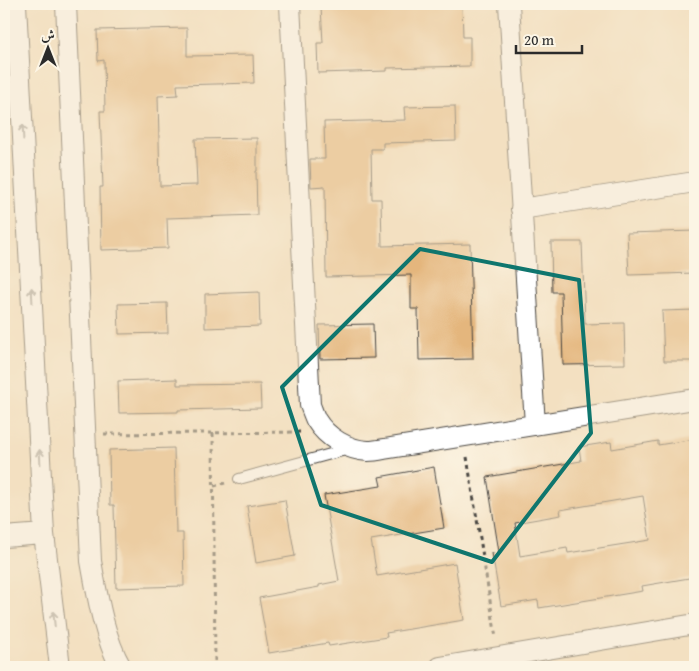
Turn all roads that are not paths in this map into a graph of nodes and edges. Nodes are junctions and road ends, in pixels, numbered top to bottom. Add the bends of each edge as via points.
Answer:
1 (16, 4) edge
2 (66, 4) edge
3 (290, 4) edge
4 (509, 4) edge
5 (695, 182) edge
6 (521, 210) junction
7 (695, 398) edge
8 (534, 425) junction
9 (353, 448) junction
10 (239, 479) dead end
11 (44, 534) junction
12 (4, 537) edge
13 (695, 624) edge
14 (60, 667) edge
15 (121, 667) edge
16 (440, 667) edge

11 -> 1 street
2 - 15 street via 91,561 105,628
3 - 9 street via 310,406 326,432
4 - 6 street
5 - 6 street
6 - 8 street
7 - 8 street
8 - 9 street via 384,449 368,451
9 - 10 lane
11 - 12 street
14 -> 11 street
13 - 16 street

